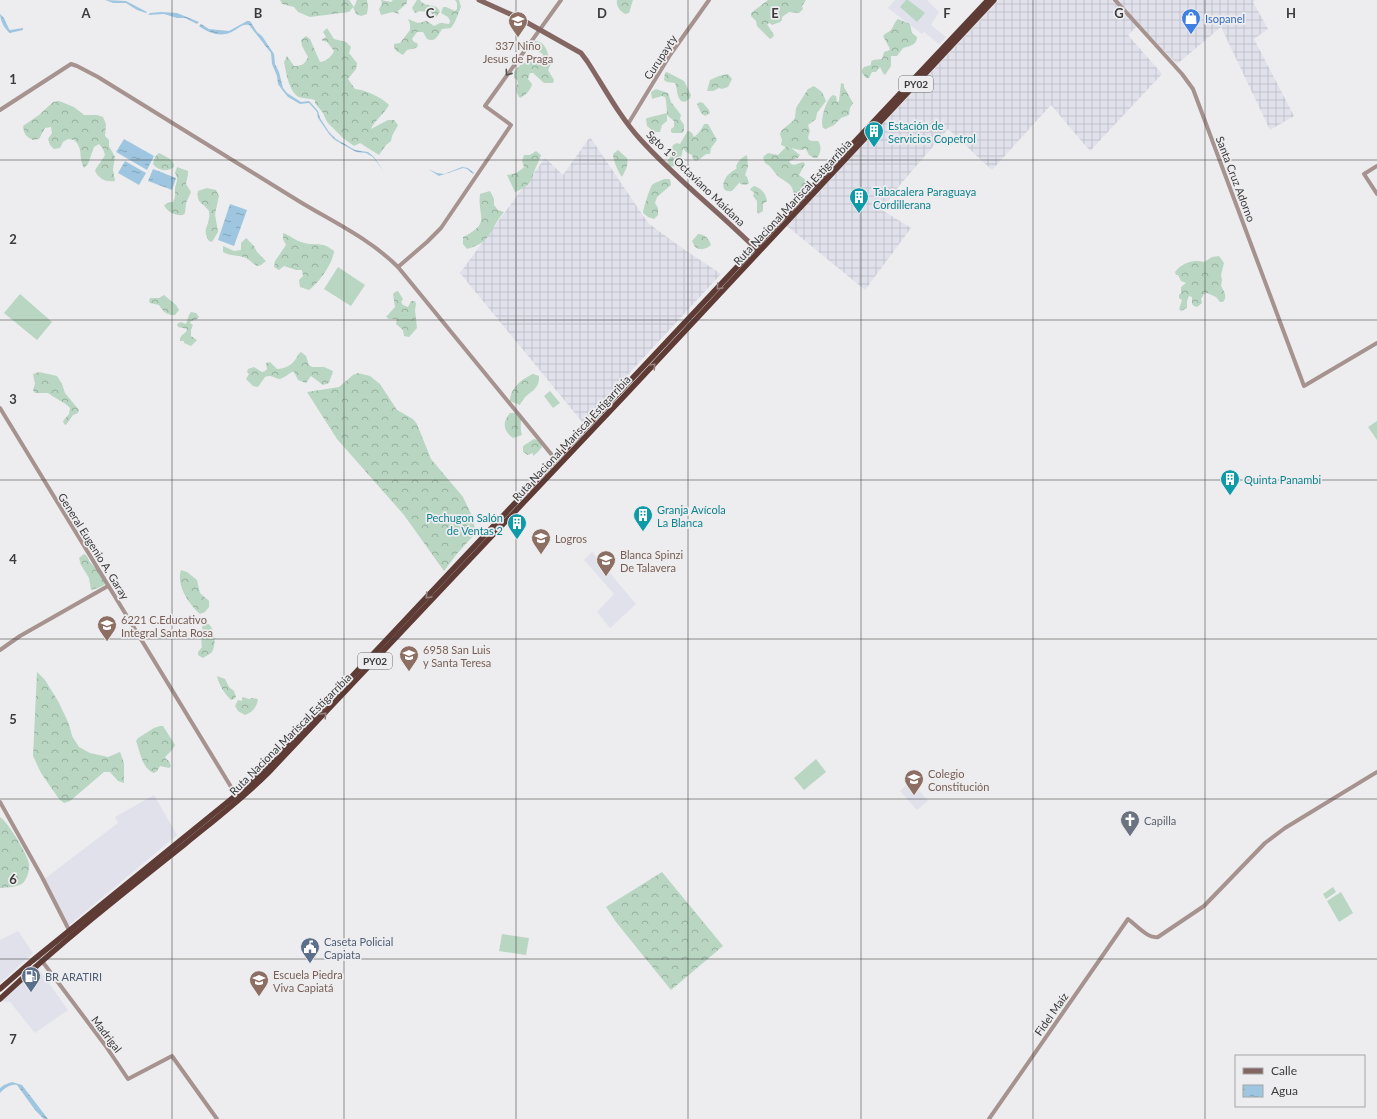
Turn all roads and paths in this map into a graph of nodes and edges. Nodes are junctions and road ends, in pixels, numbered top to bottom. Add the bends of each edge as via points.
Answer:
1 (479, 0) edge
2 (561, 0) edge
3 (709, 0) edge
4 (988, 0) edge
5 (994, 0) edge
6 (1115, 0) edge
7 (539, 30) junction
8 (0, 110) edge
9 (628, 124) junction
10 (1377, 166) edge
11 (1377, 194) edge
12 (757, 250) junction
13 (398, 267) junction
14 (1377, 343) edge
15 (0, 408) edge
16 (556, 460) junction
17 (108, 586) junction
18 (0, 650) edge
19 (1377, 772) edge
20 (236, 795) junction
21 (0, 802) edge
22 (71, 934) junction
23 (42, 961) junction
24 (0, 989) edge
25 (0, 998) edge
26 (217, 1119) edge
27 (989, 1119) edge

1 - 7 main road, Sgto 1° Octaviano Maidana
2 - 7 street
3 - 9 street, Curupayty via 670,55
4 - 12 highway, Ruta Nacional Mariscal Estigarribia / PY02
5 - 12 highway, Ruta Nacional Mariscal Estigarribia / PY02
6 - 14 street, Santa Cruz Adorno via 1193,89 1304,386
7 - 9 main road, Sgto 1° Octaviano Maidana via 581,53
7 -> 13 street via 485,106 511,125 441,228
8 - 13 street via 71,64 77,66 350,231 386,255
9 - 12 main road, Sgto 1° Octaviano Maidana via 678,177
10 - 11 street via 1364,174
12 -> 16 highway, Ruta Nacional Mariscal Estigarribia / PY02
22 -> 12 highway, Ruta Nacional Mariscal Estigarribia / PY02 via 239,801 268,773 627,393
13 - 16 street
15 - 17 street, General Eugenio A. Garay
16 -> 20 highway, Ruta Nacional Mariscal Estigarribia / PY02 via 264,770
17 - 18 street
17 - 20 street, General Eugenio A. Garay
19 - 27 street, Fidel Maíz via 1265,843 1204,906 1158,937 1150,936 1128,919
20 - 22 highway, Ruta Nacional Mariscal Estigarribia / PY02
21 - 22 street
22 - 23 highway, Ruta Nacional Mariscal Estigarribia / PY02
22 - 24 highway, Ruta Nacional Mariscal Estigarribia / PY02 via 32,961
23 - 25 highway, Ruta Nacional Mariscal Estigarribia / PY02
23 - 26 street, Madrigal via 128,1079 172,1056

